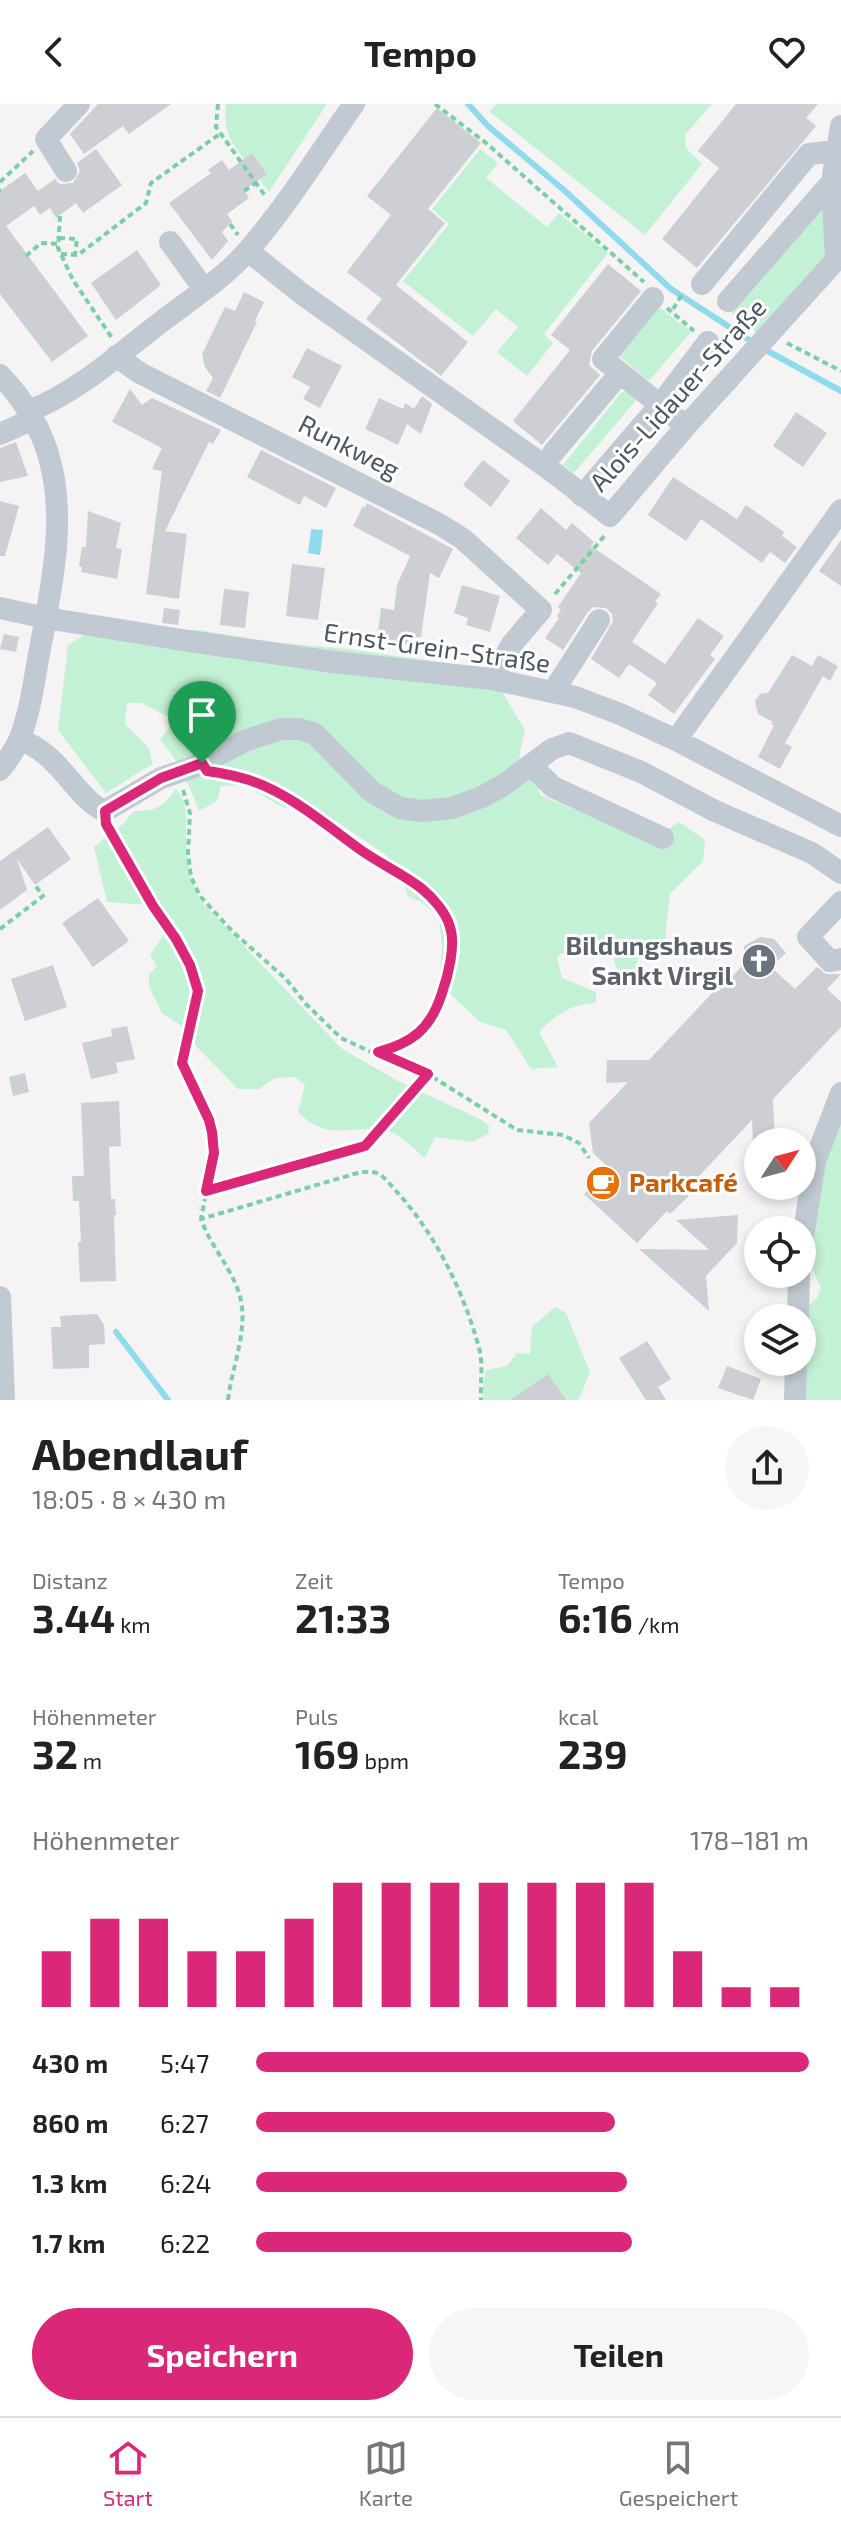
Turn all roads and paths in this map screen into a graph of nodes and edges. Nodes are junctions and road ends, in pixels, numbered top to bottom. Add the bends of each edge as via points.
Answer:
1 (79, 104) edge
2 (218, 104) edge
3 (354, 104) edge
4 (435, 104) edge
5 (837, 104) edge
6 (841, 123) edge
7 (221, 133) junction
8 (46, 139) junction
9 (835, 151) junction
10 (66, 171) dead end
11 (0, 182) edge
12 (832, 182) junction
13 (256, 183) junction
14 (244, 191) dead end
15 (279, 213) junction
16 (60, 216) dead end
17 (230, 224) dead end
18 (58, 241) junction
19 (170, 242) dead end
20 (243, 244) junction
21 (61, 254) junction
22 (75, 255) junction
23 (26, 256) dead end
24 (702, 284) dead end
25 (204, 289) junction
26 (679, 299) dead end
27 (728, 301) dead end
28 (662, 304) junction
29 (768, 337) junction
30 (708, 342) joint
31 (116, 356) junction
32 (841, 371) edge
33 (620, 373) junction
34 (0, 375) edge
35 (660, 405) junction
36 (31, 415) junction
37 (686, 426) junction
38 (0, 434) edge
39 (553, 453) dead end
40 (582, 496) junction
41 (610, 516) junction
42 (839, 517) edge
43 (0, 608) edge
44 (541, 610) junction
45 (46, 618) junction
46 (599, 620) dead end
47 (492, 679) junction
48 (553, 692) junction
49 (19, 740) junction
50 (676, 740) junction
51 (202, 763) junction
52 (531, 765) junction
53 (0, 770) edge
54 (175, 773) junction
55 (105, 811) junction
56 (841, 826) edge
57 (663, 838) dead end
58 (841, 873) edge
59 (35, 885) dead end
60 (841, 902) edge
61 (0, 929) edge
62 (841, 959) edge
63 (378, 1052) junction
64 (428, 1074) junction
65 (841, 1093) edge
66 (589, 1158) dead end
67 (206, 1191) junction
68 (806, 1216) edge
69 (201, 1219) junction
70 (0, 1297) edge
71 (796, 1376) edge
72 (4, 1400) edge
73 (228, 1400) edge
74 (481, 1400) edge
75 (795, 1400) edge

1 - 8 street
2 - 7 path via 216,127
3 - 15 street
4 - 28 path via 575,220
5 - 6 street, Alois-Lidauer-Straße
6 - 9 street, Alois-Lidauer-Straße
7 - 13 path
7 - 22 path via 151,183 146,203
8 - 10 street
8 - 11 path
9 - 12 street, Alois-Lidauer-Straße
9 - 24 street via 809,154
12 - 27 street
12 - 29 street, Alois-Lidauer-Straße via 836,260
13 - 14 path
13 - 15 path
15 - 20 street
16 - 18 path
17 - 20 path
18 - 21 path
18 - 22 path via 77,239
18 - 23 path via 41,243
19 - 25 street
20 - 25 street
20 - 40 street, Alois-Lidauer-Straße via 302,294
21 - 22 path
21 - 31 path via 114,340
25 - 31 street
26 - 28 path
28 - 30 path
28 - 33 street via 603,359
29 - 32 path
29 - 37 street, Alois-Lidauer-Straße
30 - 35 street
31 - 36 street
31 - 44 street, Runkweg via 140,373 439,524 463,539
33 - 35 street
33 - 39 street
34 - 36 street
35 - 37 street
35 - 40 street
36 - 38 street
36 - 45 street via 49,456 57,511
37 - 41 street, Alois-Lidauer-Straße
40 - 41 street, Alois-Lidauer-Straße
41 - 44 path via 605,538
42 - 50 street
43 - 45 street, Ernst-Grein-Straße
44 - 47 street
45 - 47 street, Ernst-Grein-Straße via 333,662
45 - 49 street
46 - 48 street
47 - 48 street, Ernst-Grein-Straße
48 - 50 street, Ernst-Grein-Straße
49 - 53 street
49 - 55 street via 63,769
50 - 56 street, Ernst-Grein-Straße
51 - 52 street via 268,732 305,730 326,742 379,797 422,811 482,797
51 - 54 street
51 - 63 path via 207,771 250,780 281,795 421,888 443,911 451,928 450,963 440,1001 416,1038
52 - 57 street via 553,787
52 - 58 street via 559,745 573,744 812,853
54 - 55 street
54 - 63 path via 190,813 188,853 200,896 286,979 324,1024 341,1038
55 - 67 path via 106,824 176,939 198,991 182,1063 212,1132 214,1153
59 - 61 path via 43,896
60 - 62 street via 808,937 830,961
63 - 64 path
64 - 66 path via 517,1130 563,1135 579,1143
64 - 67 path via 365,1146
65 - 68 street via 815,1161
67 - 69 path
69 - 73 path via 241,1299 241,1334
69 - 74 path via 361,1172 379,1174 433,1239 456,1284 482,1361
70 - 72 street
71 - 75 street

